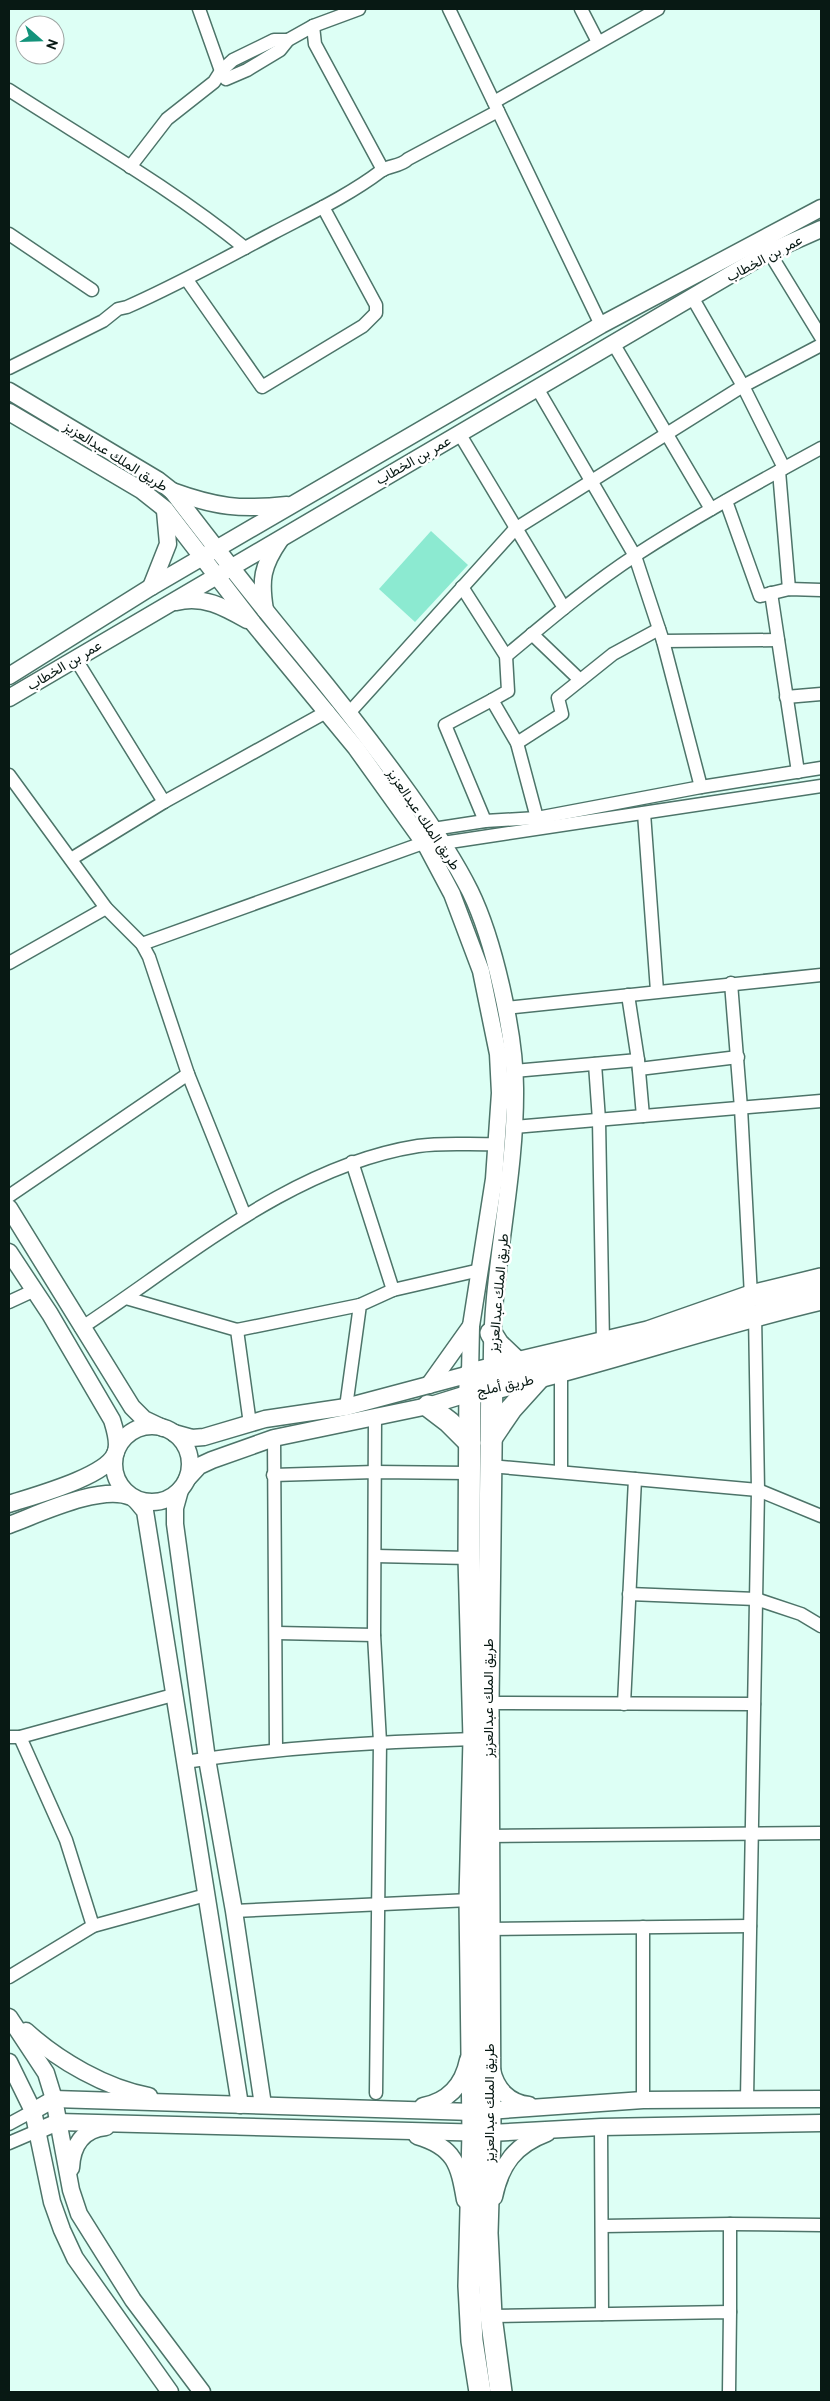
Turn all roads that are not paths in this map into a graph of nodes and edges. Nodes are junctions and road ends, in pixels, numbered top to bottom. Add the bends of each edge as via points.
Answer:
1 (199, 9) edge
2 (359, 9) edge
3 (448, 9) edge
4 (581, 9) edge
5 (658, 9) edge
6 (313, 26) junction
7 (598, 42) junction
8 (221, 71) junction
9 (9, 90) edge
10 (496, 106) junction
11 (130, 168) junction
12 (383, 170) junction
13 (323, 207) junction
14 (821, 208) edge
15 (821, 229) edge
16 (9, 234) edge
17 (244, 248) junction
18 (769, 252) junction
19 (187, 280) junction
20 (92, 290) dead end
21 (692, 297) junction
22 (602, 326) junction
23 (821, 337) edge
24 (613, 344) junction
25 (821, 345) edge
26 (9, 368) edge
27 (743, 386) junction
28 (537, 388) junction
29 (9, 390) edge
30 (9, 412) edge
31 (459, 433) junction
32 (666, 434) junction
33 (821, 448) edge
34 (781, 470) junction
35 (592, 481) junction
36 (172, 491) junction
37 (726, 501) junction
38 (294, 504) junction
39 (165, 509) junction
40 (711, 509) junction
41 (516, 528) junction
42 (282, 537) junction
43 (217, 549) junction
44 (635, 556) junction
45 (202, 558) junction
46 (231, 567) junction
47 (216, 576) junction
48 (462, 587) junction
49 (151, 588) junction
50 (789, 589) junction
51 (821, 590) edge
52 (771, 593) junction
53 (167, 605) junction
54 (564, 608) junction
55 (265, 610) junction
56 (254, 623) junction
57 (532, 634) junction
58 (661, 635) junction
59 (778, 640) junction
60 (506, 656) junction
61 (75, 658) junction
62 (9, 676) edge
63 (580, 680) junction
64 (821, 694) edge
65 (786, 697) junction
66 (9, 698) edge
67 (492, 700) junction
68 (328, 711) junction
69 (349, 713) junction
70 (517, 743) junction
71 (821, 768) edge
72 (798, 772) junction
73 (9, 775) edge
74 (821, 786) edge
75 (701, 787) junction
76 (164, 802) junction
77 (644, 813) junction
78 (537, 818) junction
79 (484, 820) junction
80 (433, 828) junction
81 (423, 843) junction
82 (443, 843) junction
83 (71, 859) junction
84 (106, 908) junction
85 (142, 944) junction
86 (9, 963) edge
87 (821, 975) edge
88 (731, 983) junction
89 (657, 991) junction
90 (628, 995) junction
91 (505, 1008) junction
92 (738, 1057) junction
93 (595, 1064) junction
94 (638, 1064) junction
95 (514, 1071) junction
96 (188, 1074) junction
97 (821, 1101) edge
98 (741, 1108) junction
99 (643, 1116) junction
100 (600, 1120) junction
101 (514, 1127) junction
102 (498, 1144) junction
103 (352, 1162) junction
104 (9, 1196) edge
105 (9, 1208) edge
106 (245, 1216) junction
107 (9, 1252) edge
108 (480, 1270) junction
109 (821, 1279) edge
110 (34, 1290) junction
111 (393, 1290) junction
112 (126, 1298) junction
113 (821, 1299) edge
114 (9, 1302) edge
115 (360, 1305) junction
116 (753, 1305) junction
117 (81, 1328) junction
118 (238, 1330) junction
119 (481, 1330) junction
120 (603, 1343) junction
121 (518, 1363) junction
122 (562, 1372) junction
123 (539, 1378) junction
124 (492, 1379) junction
125 (470, 1384) junction
126 (429, 1385) junction
127 (346, 1406) junction
128 (428, 1406) junction
129 (376, 1418) junction
130 (250, 1424) junction
131 (169, 1431) junction
132 (492, 1437) junction
133 (274, 1438) junction
134 (470, 1443) junction
135 (116, 1454) junction
136 (490, 1466) junction
137 (375, 1472) junction
138 (561, 1472) junction
139 (469, 1473) junction
140 (273, 1475) junction
141 (635, 1479) junction
142 (184, 1484) junction
143 (758, 1490) junction
144 (132, 1497) junction
145 (9, 1504) edge
146 (821, 1516) edge
147 (9, 1525) edge
148 (375, 1556) junction
149 (469, 1558) junction
150 (629, 1594) junction
151 (756, 1599) junction
152 (821, 1626) edge
153 (277, 1633) junction
154 (374, 1636) junction
155 (173, 1695) junction
156 (488, 1703) junction
157 (624, 1704) junction
158 (754, 1704) junction
159 (14, 1737) edge
160 (474, 1739) junction
161 (380, 1742) junction
162 (276, 1750) junction
163 (207, 1759) junction
164 (185, 1762) junction
165 (752, 1833) junction
166 (821, 1833) edge
167 (488, 1836) junction
168 (206, 1895) junction
169 (470, 1900) junction
170 (379, 1903) junction
171 (234, 1911) junction
172 (93, 1926) junction
173 (750, 1926) junction
174 (643, 1927) junction
175 (487, 1929) junction
176 (9, 1977) edge
177 (9, 2016) edge
178 (480, 2043) junction
179 (9, 2062) edge
180 (376, 2093) dead end
181 (54, 2099) junction
182 (747, 2099) junction
183 (821, 2099) edge
184 (643, 2100) junction
185 (189, 2103) junction
186 (240, 2105) junction
187 (263, 2106) junction
188 (544, 2107) junction
189 (399, 2110) junction
190 (33, 2111) junction
191 (58, 2122) junction
192 (481, 2123) junction
193 (821, 2123) edge
194 (9, 2124) edge
195 (142, 2124) junction
196 (601, 2126) junction
197 (556, 2129) junction
198 (37, 2131) junction
199 (398, 2131) junction
200 (9, 2143) edge
201 (71, 2190) junction
202 (730, 2224) junction
203 (821, 2225) edge
204 (603, 2226) junction
205 (479, 2233) junction
206 (730, 2312) junction
207 (602, 2314) junction
208 (491, 2316) junction
209 (170, 2392) edge
210 (202, 2392) edge
211 (480, 2392) edge
212 (501, 2392) edge
213 (729, 2392) edge

1 - 8 street
2 - 6 street
3 - 10 street
4 - 7 street
5 - 7 street
6 - 8 street via 288,40 274,40 232,60
6 - 12 street via 315,44
7 - 10 street
8 - 11 street via 214,82 168,119
9 - 11 street
10 - 12 street via 403,164
10 - 22 street
11 - 17 street via 216,225
12 - 13 street
13 - 17 street
13 - 19 street via 376,305 376,313 363,326 262,387
14 - 22 street, عمر بن الخطاب
15 - 18 street, عمر بن الخطاب
16 - 20 street
17 - 19 street
18 - 21 street, عمر بن الخطاب
18 - 23 street
19 - 26 street via 118,309 102,321
21 - 24 street, عمر بن الخطاب
21 - 27 street
22 - 38 street, عمر بن الخطاب
24 - 28 street, عمر بن الخطاب
24 - 32 street
25 - 27 street
27 - 32 street
27 - 34 street
28 - 31 street, عمر بن الخطاب
28 - 35 street
29 - 36 street, طريق الملك عبدالعزيز
30 - 39 street, طريق الملك عبدالعزيز via 141,490
31 - 41 street
31 - 42 street, عمر بن الخطاب
32 - 35 street
32 - 40 street
33 - 34 street
34 - 37 street
34 - 50 street
35 - 41 street
35 - 44 street
36 - 38 street via 230,508
36 - 43 street, طريق الملك عبدالعزيز
37 - 40 street
37 - 52 street via 760,596
38 - 43 street, عمر بن الخطاب
39 - 45 street, طريق الملك عبدالعزيز
39 - 49 street via 168,544
40 - 44 street
41 - 48 street
41 - 54 street
42 - 46 street, عمر بن الخطاب
42 - 55 street via 265,564 262,590
43 - 45 street, عمر بن الخطاب
43 - 46 street, طريق الملك عبدالعزيز
44 - 54 street
44 - 58 street
45 - 47 street, طريق الملك عبدالعزيز
45 - 49 street, عمر بن الخطاب
46 - 47 street, عمر بن الخطاب
46 - 55 street, طريق الملك عبدالعزيز
47 - 53 street, عمر بن الخطاب
47 - 56 street, طريق الملك عبدالعزيز
48 - 60 street
48 - 69 street
49 - 62 street, عمر بن الخطاب
50 - 51 street
50 - 52 street
52 - 59 street
53 - 56 street via 186,599 210,602
53 - 61 street, عمر بن الخطاب
54 - 57 street
55 - 69 street, طريق الملك عبدالعزيز
56 - 68 street, طريق الملك عبدالعزيز
57 - 60 street
57 - 63 street
58 - 59 street
58 - 63 street via 613,654
58 - 75 street
59 - 65 street
60 - 67 street via 508,691
61 - 66 street, عمر بن الخطاب
61 - 76 street
63 - 70 street via 558,698 562,714
64 - 65 street
65 - 72 street
67 - 70 street
67 - 79 street via 445,725
68 - 76 street
68 - 81 street, طريق الملك عبدالعزيز
69 - 80 street, طريق الملك عبدالعزيز
70 - 78 street
71 - 72 street
72 - 75 street
73 - 83 street
74 - 77 street
75 - 78 street
76 - 83 street
77 - 82 street
77 - 89 street
78 - 79 street
79 - 80 street
80 - 82 street, طريق الملك عبدالعزيز
81 - 85 street
81 - 102 street, طريق الملك عبدالعزيز via 452,894 481,971 498,1054
82 - 91 street, طريق الملك عبدالعزيز via 472,894 490,947
83 - 84 street
84 - 85 street
84 - 86 street
85 - 96 street
87 - 88 street
88 - 89 street
88 - 92 street
89 - 90 street
90 - 91 street
90 - 94 street
91 - 95 street, طريق الملك عبدالعزيز
92 - 94 street
92 - 98 street
93 - 94 street
93 - 95 street
93 - 100 street
94 - 99 street
95 - 101 street, طريق الملك عبدالعزيز
96 - 104 street
96 - 106 street
97 - 98 street
98 - 99 street
98 - 116 street
99 - 100 street
100 - 101 street
100 - 120 street
101 - 119 street, طريق الملك عبدالعزيز
102 - 103 street via 420,1146
102 - 108 street, طريق الملك عبدالعزيز
103 - 106 street via 301,1184
103 - 111 street
105 - 117 street
106 - 112 street
107 - 110 street
108 - 111 street
108 - 119 street, طريق الملك عبدالعزيز
109 - 116 highway, طريق أملج
110 - 114 street
110 - 135 street via 112,1420 117,1437
111 - 115 street
112 - 117 street
112 - 118 street
113 - 116 highway, طريق أملج
115 - 118 street
115 - 127 street
116 - 120 highway, طريق أملج
116 - 122 highway, طريق أملج
116 - 143 street
117 - 131 street via 99,1351 132,1407 144,1418
118 - 130 street
119 - 121 highway
119 - 124 street, طريق الملك عبدالعزيز
119 - 125 street, طريق الملك عبدالعزيز
119 - 126 street
120 - 121 highway, طريق أملج
121 - 124 highway, طريق أملج
122 - 123 highway, طريق أملج
122 - 138 street
123 - 124 highway, طريق أملج
123 - 132 highway via 511,1409
124 - 125 highway, طريق أملج
124 - 132 highway, طريق الملك عبدالعزيز
125 - 126 street
125 - 128 street
125 - 134 highway, طريق الملك عبدالعزيز
126 - 127 street
127 - 130 street
128 - 129 street
128 - 134 highway
129 - 133 street
129 - 137 street
130 - 131 street via 204,1437 192,1438
131 - 135 street via 151,1426 140,1428 129,1434
131 - 142 street via 183,1442 188,1454 190,1466
132 - 136 highway, طريق الملك عبدالعزيز
133 - 140 street
133 - 142 street via 199,1466
134 - 139 highway, طريق الملك عبدالعزيز
135 - 144 street via 117,1478
135 - 145 street via 89,1476
136 - 138 street
136 - 156 highway, طريق الملك عبدالعزيز
137 - 139 street
137 - 140 street
137 - 148 street
138 - 141 street
139 - 149 highway, طريق الملك عبدالعزيز
140 - 153 street
141 - 143 street
141 - 150 street
142 - 144 street via 170,1498 158,1502 144,1502
142 - 163 street via 175,1508 175,1524
143 - 146 street
143 - 151 street
144 - 147 street via 94,1495
144 - 155 street via 144,1511 148,1525
148 - 149 street
148 - 154 street
149 - 160 highway, طريق الملك عبدالعزيز
150 - 151 street
150 - 157 street
151 - 152 street via 801,1614
151 - 158 street
153 - 154 street
153 - 162 street
154 - 161 street
155 - 159 street
155 - 164 street
156 - 157 street
156 - 167 highway, طريق الملك عبدالعزيز
157 - 158 street
158 - 165 street
159 - 172 street via 66,1840
160 - 161 street
160 - 169 highway, طريق الملك عبدالعزيز
161 - 162 street
161 - 170 street
162 - 163 street
163 - 164 street
163 - 171 street
164 - 168 street
165 - 166 street
165 - 167 street
165 - 173 street
167 - 175 highway, طريق الملك عبدالعزيز
168 - 172 street
168 - 186 street
169 - 170 street
169 - 178 highway, طريق الملك عبدالعزيز
170 - 171 street
170 - 180 street
171 - 187 street
172 - 176 street
173 - 174 street
173 - 182 street
174 - 175 street
174 - 184 street
175 - 178 highway, طريق الملك عبدالعزيز
177 - 181 street via 46,2073
177 - 185 street via 62,2059 96,2077 144,2095
178 - 188 street via 504,2096 523,2104
178 - 189 street via 460,2084 452,2092 435,2104
178 - 192 highway, طريق الملك عبدالعزيز
179 - 190 street
181 - 185 street
181 - 190 street
181 - 191 street
182 - 183 street
182 - 184 street
184 - 188 street
185 - 186 street
186 - 187 street
187 - 189 street
188 - 192 street
189 - 192 street
190 - 194 street
190 - 198 street
191 - 195 street
191 - 198 street
191 - 201 street
192 - 197 street
192 - 199 street
192 - 205 highway, طريق الملك عبدالعزيز
193 - 196 street
195 - 199 street
195 - 201 street via 98,2128 81,2138 72,2160
196 - 197 street
196 - 204 street
197 - 205 street via 524,2145 501,2170
198 - 200 street
198 - 209 street via 52,2202 76,2258
199 - 205 street via 438,2143 452,2156 461,2174
201 - 210 street via 90,2235 133,2300
202 - 203 street
202 - 204 street
202 - 206 street
204 - 207 street
205 - 208 highway, طريق الملك عبدالعزيز
205 - 211 highway, طريق الملك عبدالعزيز via 469,2286 472,2342
206 - 207 street
206 - 213 street
207 - 208 street
208 - 212 highway, طريق الملك عبدالعزيز

